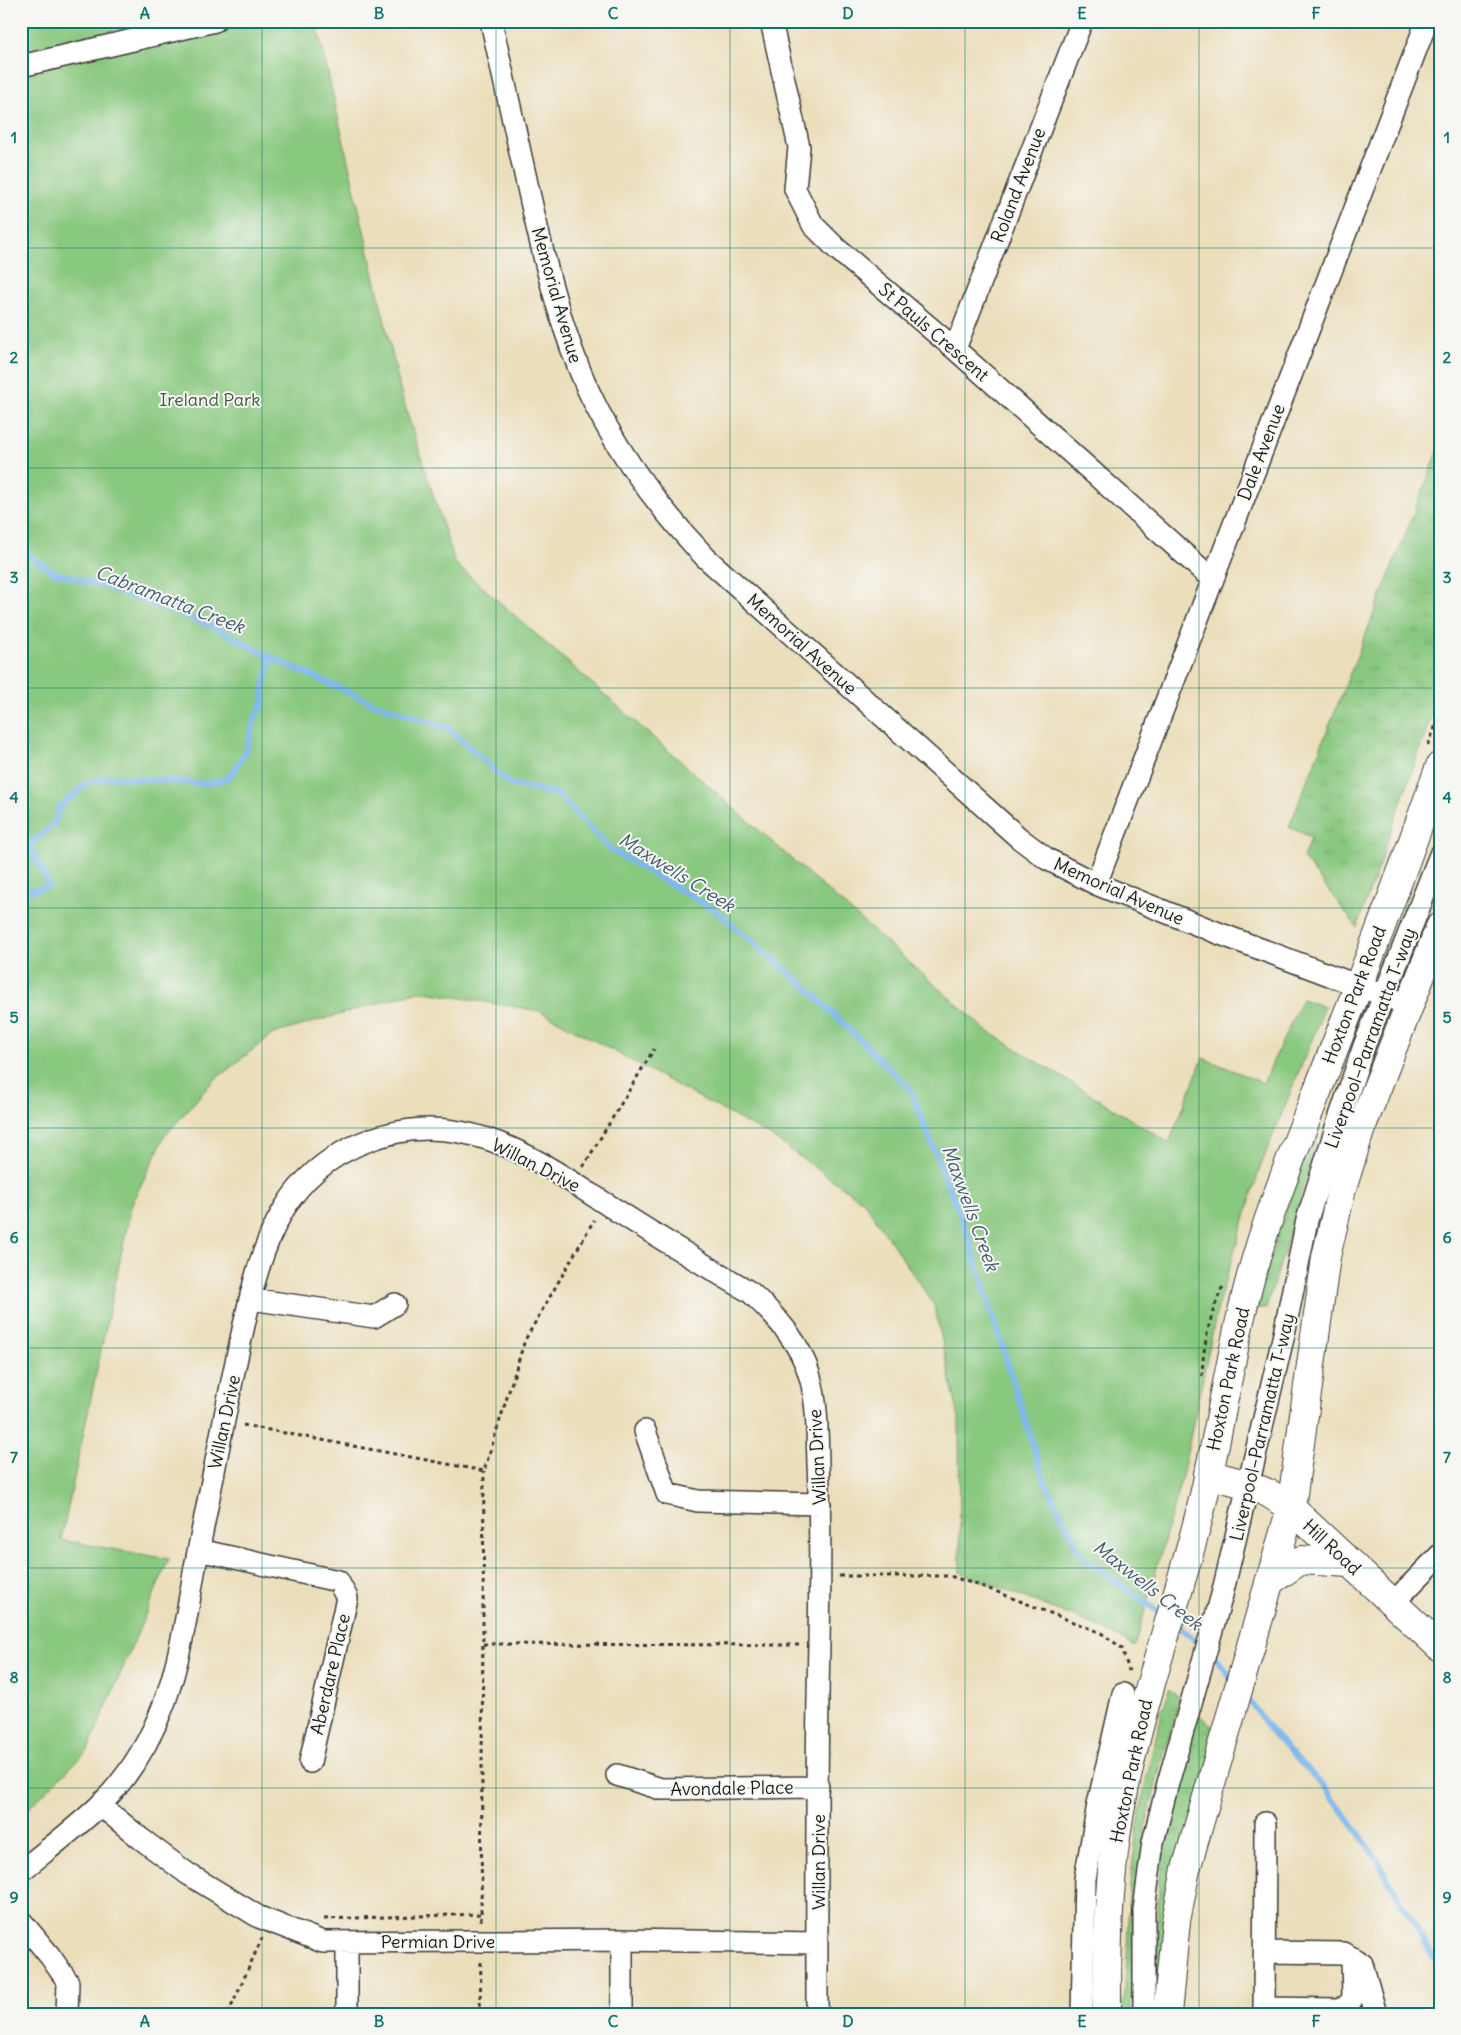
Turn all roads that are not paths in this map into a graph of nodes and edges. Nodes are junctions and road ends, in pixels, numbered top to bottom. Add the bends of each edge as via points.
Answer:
1 (216, 21) edge
2 (491, 21) edge
3 (771, 21) edge
4 (1082, 21) edge
5 (1427, 21) edge
6 (21, 66) edge
7 (955, 349) junction
8 (1212, 579) junction
9 (1440, 766) edge
10 (1440, 855) edge
11 (1096, 884) junction
12 (1440, 927) edge
13 (1357, 986) junction
14 (1384, 996) junction
15 (1409, 1005) junction
16 (251, 1299) junction
17 (395, 1304) dead end
18 (645, 1431) dead end
19 (1208, 1474) junction
20 (1249, 1485) junction
21 (820, 1504) junction
22 (1291, 1508) junction
23 (199, 1550) junction
24 (1440, 1554) edge
25 (1349, 1562) junction
26 (1269, 1582) junction
27 (1393, 1603) junction
28 (1440, 1647) edge
29 (1122, 1694) dead end
30 (310, 1762) dead end
31 (617, 1775) dead end
32 (818, 1787) junction
33 (100, 1805) junction
34 (1265, 1823) dead end
35 (21, 1872) edge
36 (21, 1921) edge
37 (622, 1940) junction
38 (347, 1942) junction
39 (817, 1943) junction
40 (1264, 1952) junction
41 (1352, 1958) junction
42 (1264, 2011) edge
43 (67, 2014) edge
44 (347, 2014) edge
45 (622, 2014) edge
46 (817, 2014) edge
47 (1082, 2014) edge
48 (1107, 2014) edge
49 (1144, 2014) edge
50 (1167, 2014) edge
51 (1376, 2014) edge

1 - 6 street
2 - 11 street, Memorial Avenue via 542,250 564,328 596,405 645,487 706,558 1019,838 1047,859
3 - 7 street, St Pauls Crescent via 799,147 795,189 813,225
4 - 7 street, Roland Avenue
5 - 8 street, Dale Avenue
7 - 8 street, St Pauls Crescent
8 - 11 street, Dale Avenue
9 - 13 main road, Hoxton Park Road
10 - 14 street, Liverpool–Parramatta T-way
11 - 13 street, Memorial Avenue
12 - 15 main road
13 - 14 street, Memorial Avenue
13 - 19 main road, Hoxton Park Road via 1261,1244 1240,1318
14 - 15 street, Memorial Avenue
14 - 20 street, Liverpool–Parramatta T-way via 1307,1220
15 - 22 main road via 1360,1131 1334,1222
16 - 17 street via 374,1317
16 - 21 street, Willan Drive via 270,1235 285,1207 304,1183 354,1145 379,1136 421,1128 489,1139 574,1182 750,1292 770,1311 800,1353 810,1376 816,1411
16 - 23 street, Willan Drive via 223,1421
18 - 21 street via 667,1494 698,1502
19 - 20 main road, Hill Road
19 - 48 main road, Hoxton Park Road via 1186,1563 1141,1673 1140,1722 1116,1836 1107,1938
20 - 22 main road, Hill Road
20 - 49 street, Liverpool–Parramatta T-way via 1153,1842 1144,1910
21 - 32 street, Willan Drive
22 - 25 main road, Hill Road
22 - 26 main road
23 - 30 street, Aberdare Place via 338,1581 347,1598
23 - 33 street, Willan Drive via 178,1656 164,1704 127,1774
24 - 27 street
25 - 26 main road via 1301,1560
25 - 27 main road, Hill Road
26 - 50 main road via 1186,1869 1176,1921
27 - 28 main road, Hill Road
29 - 47 street via 1085,1879
31 - 32 street, Avondale Place via 661,1789
32 - 39 street, Willan Drive
33 - 35 street, Willan Drive
33 - 38 street, Permian Drive via 188,1874 259,1917 322,1942
34 - 40 street
36 - 43 street via 68,1982
37 - 38 street, Permian Drive
37 - 39 street, Permian Drive
37 - 45 street
38 - 44 street
39 - 46 street, Willan Drive
40 - 41 street via 1344,1954
40 - 42 street
41 - 42 street via 1353,1997 1348,2006
41 - 51 street via 1362,1964

